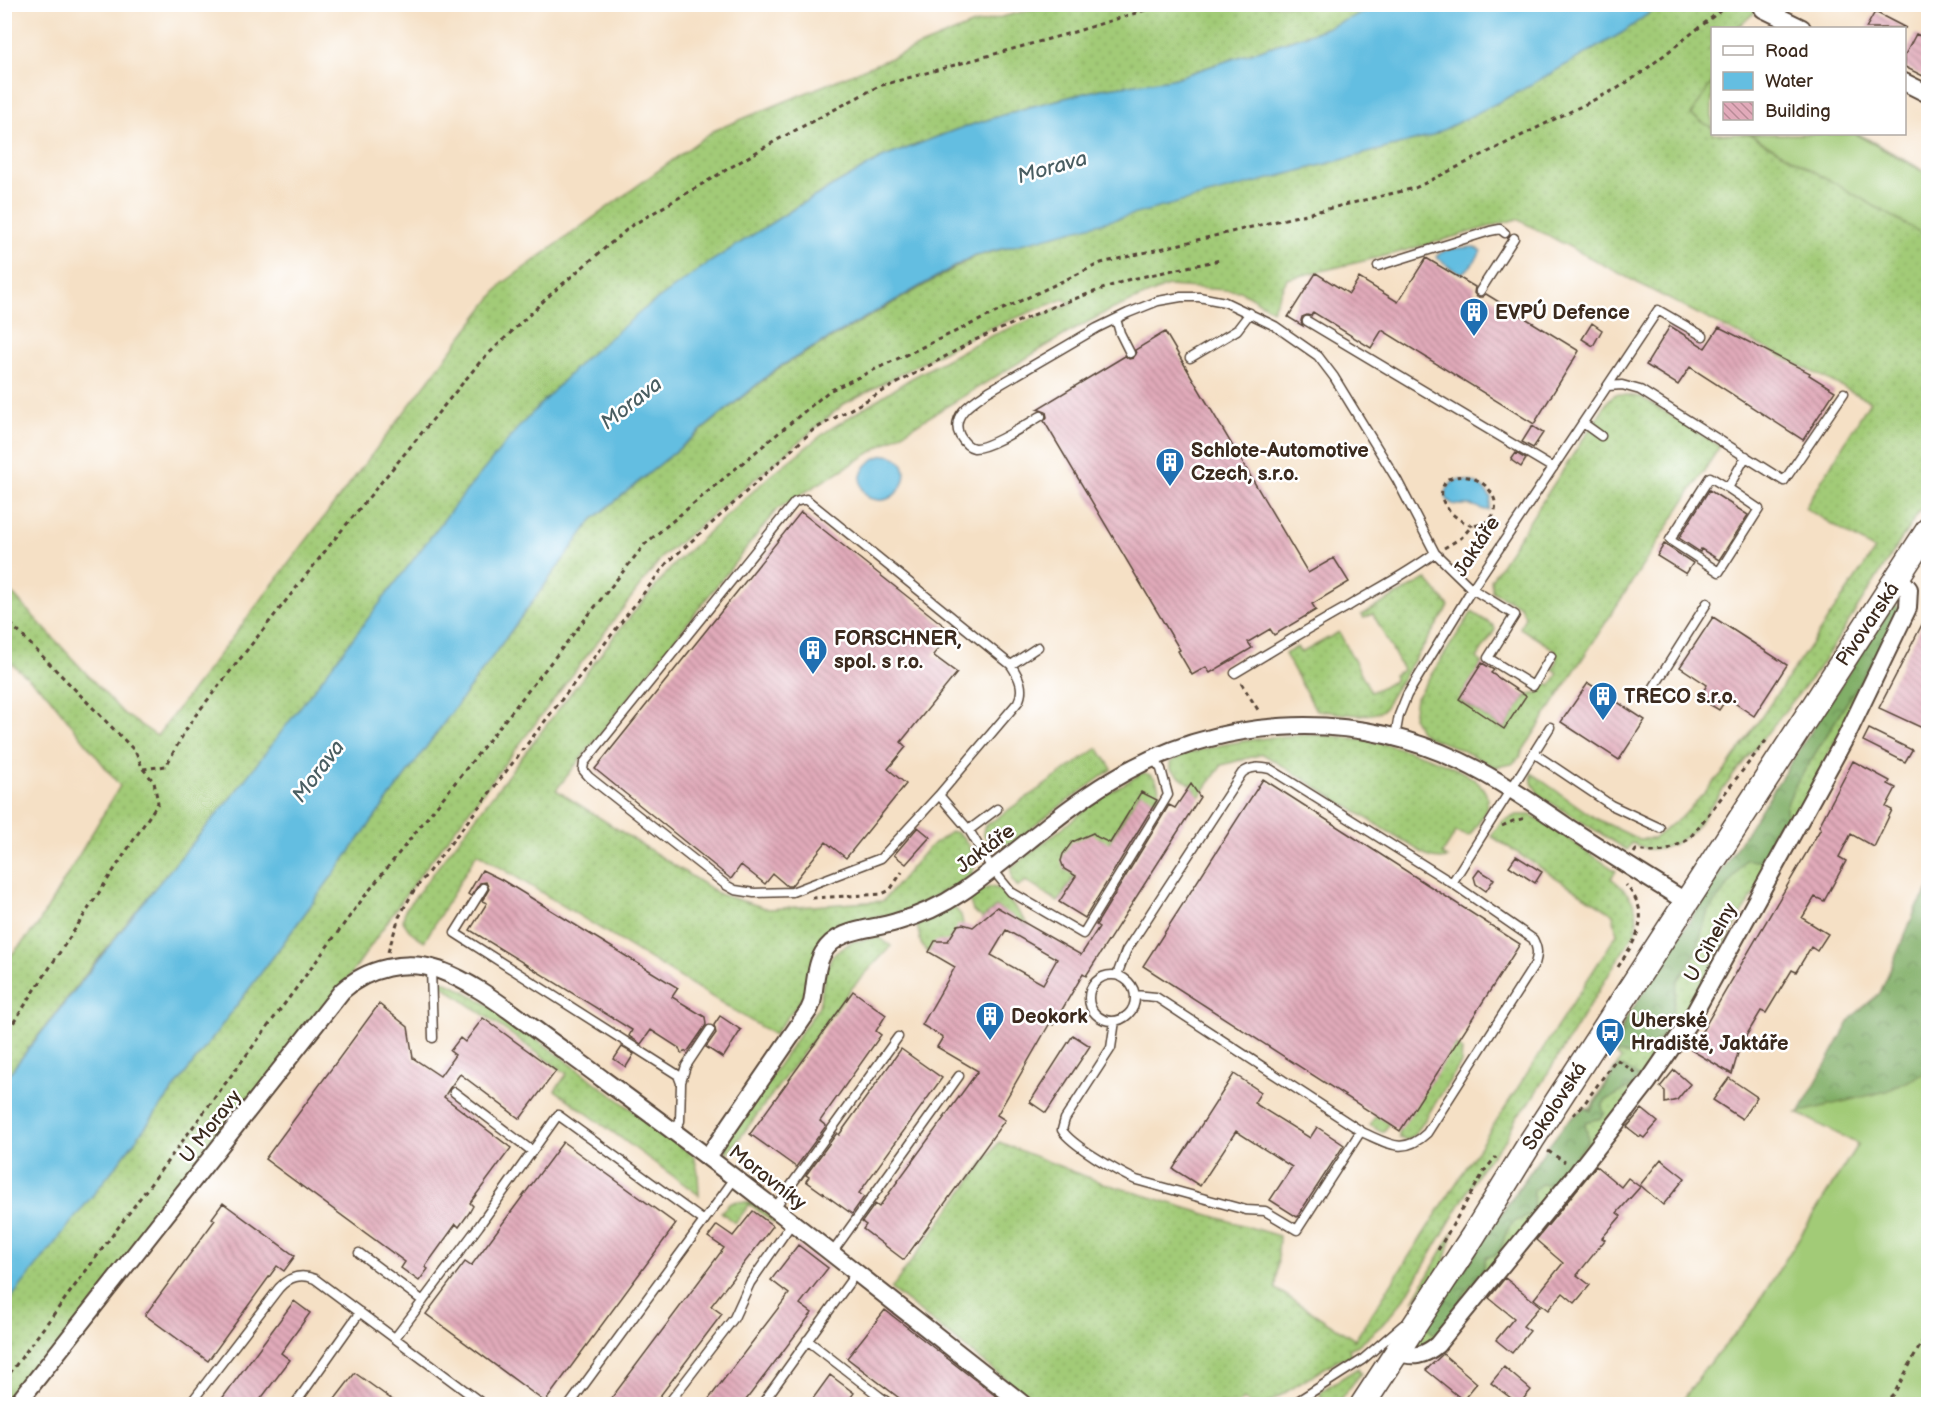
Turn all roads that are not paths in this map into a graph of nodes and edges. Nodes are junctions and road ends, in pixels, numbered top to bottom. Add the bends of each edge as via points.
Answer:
1 (1763, 9) dead end
2 (1800, 27) edge
3 (1906, 82) edge
4 (1929, 94) edge
5 (1505, 233) dead end
6 (1514, 238) dead end
7 (1378, 266) dead end
8 (1480, 291) dead end
9 (1250, 313) junction
10 (1116, 319) junction
11 (1307, 321) dead end
12 (1703, 336) dead end
13 (1131, 353) dead end
14 (1190, 358) dead end
15 (1608, 386) junction
16 (1844, 393) dead end
17 (1041, 416) dead end
18 (1582, 423) junction
19 (1601, 436) dead end
20 (1746, 456) junction
21 (1553, 468) junction
22 (1728, 488) junction
23 (1929, 530) edge
24 (1434, 553) junction
25 (1899, 576) junction
26 (1472, 589) junction
27 (1707, 603) dead end
28 (1038, 647) dead end
29 (1551, 656) dead end
30 (1011, 665) junction
31 (1235, 673) road end
32 (1654, 687) dead end
33 (1805, 718) joint
34 (1550, 727) dead end
35 (1395, 737) junction
36 (1535, 754) junction
37 (1153, 757) junction
38 (939, 795) junction
39 (1508, 796) junction
40 (997, 809) dead end
41 (1660, 828) dead end
42 (969, 830) junction
43 (993, 870) junction
44 (1452, 883) junction
45 (483, 888) dead end
46 (1687, 902) junction
47 (431, 968) junction
48 (1117, 975) junction
49 (481, 990) joint
50 (1135, 995) junction
51 (1115, 1021) junction
52 (710, 1030) dead end
53 (898, 1037) dead end
54 (433, 1038) dead end
55 (959, 1076) dead end
56 (681, 1083) junction
57 (454, 1092) dead end
58 (674, 1131) junction
59 (1361, 1131) junction
60 (532, 1150) junction
61 (708, 1157) junction
62 (735, 1178) junction
63 (774, 1209) junction
64 (704, 1221) junction
65 (792, 1223) junction
66 (359, 1252) dead end
67 (832, 1253) junction
68 (856, 1273) junction
69 (1436, 1294) junction
70 (423, 1301) junction
71 (360, 1312) junction
72 (395, 1338) junction
73 (807, 1340) junction
74 (1398, 1352) junction
75 (879, 1396) junction
76 (17, 1404) edge
77 (190, 1404) edge
78 (295, 1404) edge
79 (483, 1404) edge
80 (570, 1404) edge
81 (668, 1404) edge
82 (762, 1404) edge
83 (872, 1404) edge
84 (890, 1404) edge
85 (1023, 1404) edge
86 (1294, 1404) edge
87 (1309, 1404) edge
88 (1363, 1404) edge

1 - 2 street
3 - 4 street
5 - 7 lane via 1490,231
6 - 8 lane
9 - 10 lane via 1225,302 1181,297 1158,301
9 - 14 lane via 1238,330
9 - 24 lane via 1318,356 1397,480
10 - 13 lane
10 - 17 lane via 972,402 960,414 957,430 962,440 974,448 1002,438
11 - 21 lane
12 - 15 lane, Jaktáře via 1658,310
15 - 18 lane, Jaktáře
15 - 20 lane via 1640,390
16 - 20 lane via 1784,481
18 - 19 lane
18 - 21 lane, Jaktáře
20 - 22 lane
21 - 26 lane, Jaktáře
22 - 22 lane via 1759,509 1719,572 1670,540 1710,477
23 - 25 main road, Pivovarská
24 - 26 lane
24 - 31 lane via 1411,571
25 - 33 main road, Pivovarská
25 - 74 street, U Cihelny via 1909,589 1908,608 1847,735 1691,1019 1578,1172 1437,1345 1414,1356
26 - 29 lane via 1515,615 1488,658 1533,686
26 - 35 lane, Jaktáře via 1407,695
27 - 32 lane
28 - 30 lane
30 - 38 lane via 1021,685 1021,697
30 - 38 lane via 806,499 795,502 584,763 583,770 735,890 754,893 796,890 881,858
33 - 46 main road, Sokolovská
34 - 36 lane
35 - 37 street, Jaktáře via 1324,725 1268,727 1226,734
35 - 39 street, Jaktáře via 1462,762
36 - 39 lane
36 - 41 lane via 1611,805
37 - 43 street, Jaktáře via 1076,804
37 - 43 lane via 1161,769 1168,795 1083,934 1011,892
38 - 42 lane
39 - 44 lane
39 - 46 street, Jaktáře
40 - 42 lane
42 - 43 lane
43 - 61 street, Jaktáře via 956,896 914,916 851,932 822,953 809,1010
44 - 48 lane via 1270,769 1252,768 1242,773 1126,951
44 - 59 lane via 1533,939 1538,950 1535,964 1419,1141 1397,1147
45 - 56 lane via 455,933 671,1070
46 - 69 main road, Sokolovská
47 - 49 street, U Moravy
47 - 54 lane
47 - 76 street, U Moravy via 384,968 362,977 342,992
48 - 50 lane via 1131,984
48 - 51 lane via 1102,976 1088,993 1095,1014
49 - 58 street, Moravníky
50 - 51 lane via 1128,1014
50 - 59 lane via 1156,997
51 - 59 lane via 1111,1048 1065,1119 1062,1130 1124,1175 1246,1210 1265,1211 1297,1230
52 - 56 lane via 686,1066
53 - 63 lane
55 - 67 lane
56 - 58 lane via 680,1121
57 - 60 lane
58 - 61 street, Moravníky
60 - 64 lane via 558,1115
60 - 70 lane
61 - 62 street, Moravníky
62 - 63 street, Moravníky
62 - 64 lane
63 - 65 street, Moravníky
64 - 80 lane
65 - 67 street, Moravníky
65 - 81 lane via 750,1283 734,1318
66 - 70 lane
67 - 68 street, Moravníky
68 - 73 lane
68 - 85 street, Moravníky
69 - 74 main road, Sokolovská
69 - 86 lane via 1362,1359
70 - 72 lane
71 - 72 lane
71 - 77 lane via 315,1279 290,1278
71 - 78 lane
72 - 79 lane
73 - 75 lane
73 - 82 lane
74 - 88 main road, Sokolovská
75 - 83 lane
75 - 84 lane
86 - 87 lane

